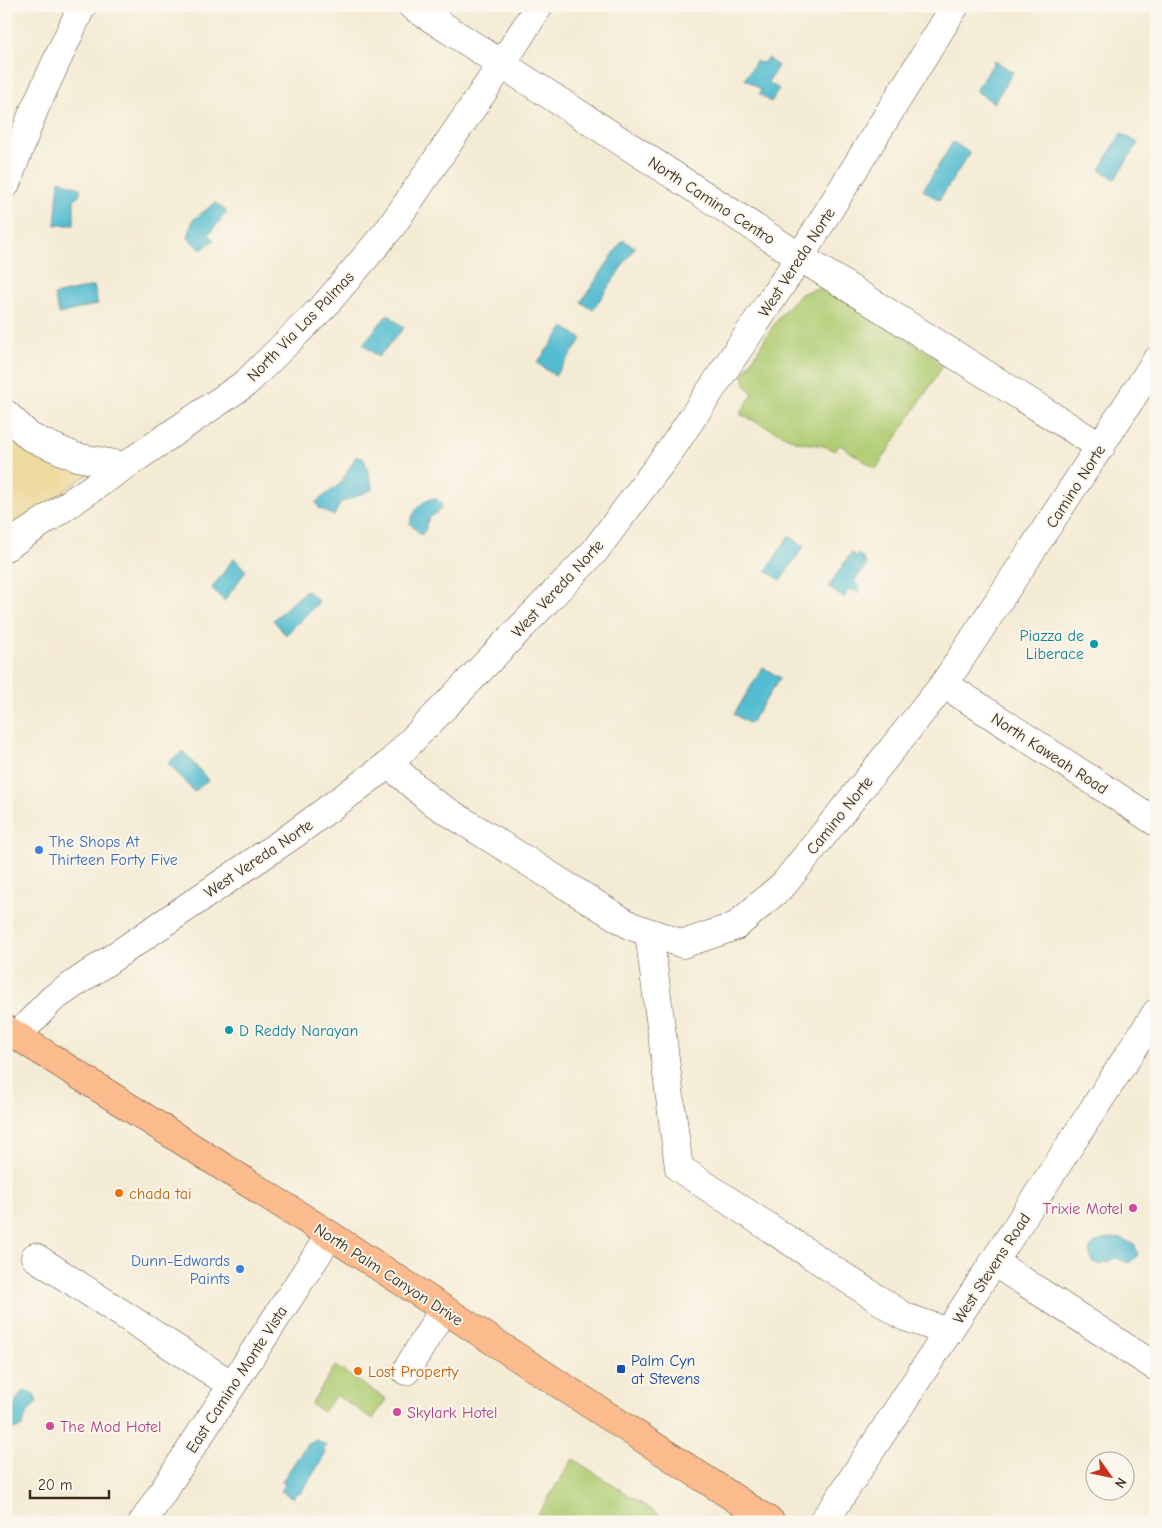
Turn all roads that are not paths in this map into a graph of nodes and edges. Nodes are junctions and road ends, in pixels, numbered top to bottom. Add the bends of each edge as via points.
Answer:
1 (82, 6) edge
2 (412, 6) edge
3 (538, 6) edge
4 (955, 6) edge
5 (502, 64) junction
6 (6, 184) edge
7 (800, 258) junction
8 (1156, 361) edge
9 (6, 414) edge
10 (1101, 446) junction
11 (125, 466) junction
12 (6, 547) edge
13 (944, 684) junction
14 (389, 764) junction
15 (1156, 822) edge
16 (649, 933) junction
17 (1156, 1013) edge
18 (12, 1032) edge
19 (330, 1235) junction
20 (35, 1258) dead end
21 (995, 1263) junction
22 (444, 1310) junction
23 (949, 1332) junction
24 (1156, 1368) edge
25 (406, 1371) dead end
26 (232, 1385) junction
27 (143, 1522) edge
28 (771, 1522) edge
29 (822, 1522) edge

1 - 6 street via 34,110
2 - 5 street, North Camino Centro
3 - 5 street, North Via Las Palmas
4 - 7 street, West Vereda Norte
5 - 7 street, North Camino Centro
5 - 11 street, North Via Las Palmas via 391,227 325,305 246,383
7 - 10 street, North Camino Centro
7 - 14 street, West Vereda Norte via 672,448 594,552
8 - 10 street, Camino Norte
9 - 11 street via 30,437 76,457
10 - 13 street, Camino Norte
11 - 12 street, North Via Las Palmas
13 - 15 street, North Kaweah Road
13 - 16 street, Camino Norte via 784,884 736,926 683,944
14 - 16 street, Camino Norte via 431,801 631,926
14 - 18 street, West Vereda Norte via 293,835 52,999
16 - 23 street via 680,1168 905,1317
17 - 21 street, West Stevens Road
18 - 19 main road, North Palm Canyon Drive
19 - 22 main road, North Palm Canyon Drive
19 - 26 street, East Camino Monte Vista
20 - 26 street
21 - 23 street, West Stevens Road
21 - 24 street
22 - 25 street
22 - 28 main road, North Palm Canyon Drive
23 - 29 street, West Stevens Road
26 - 27 street, East Camino Monte Vista

